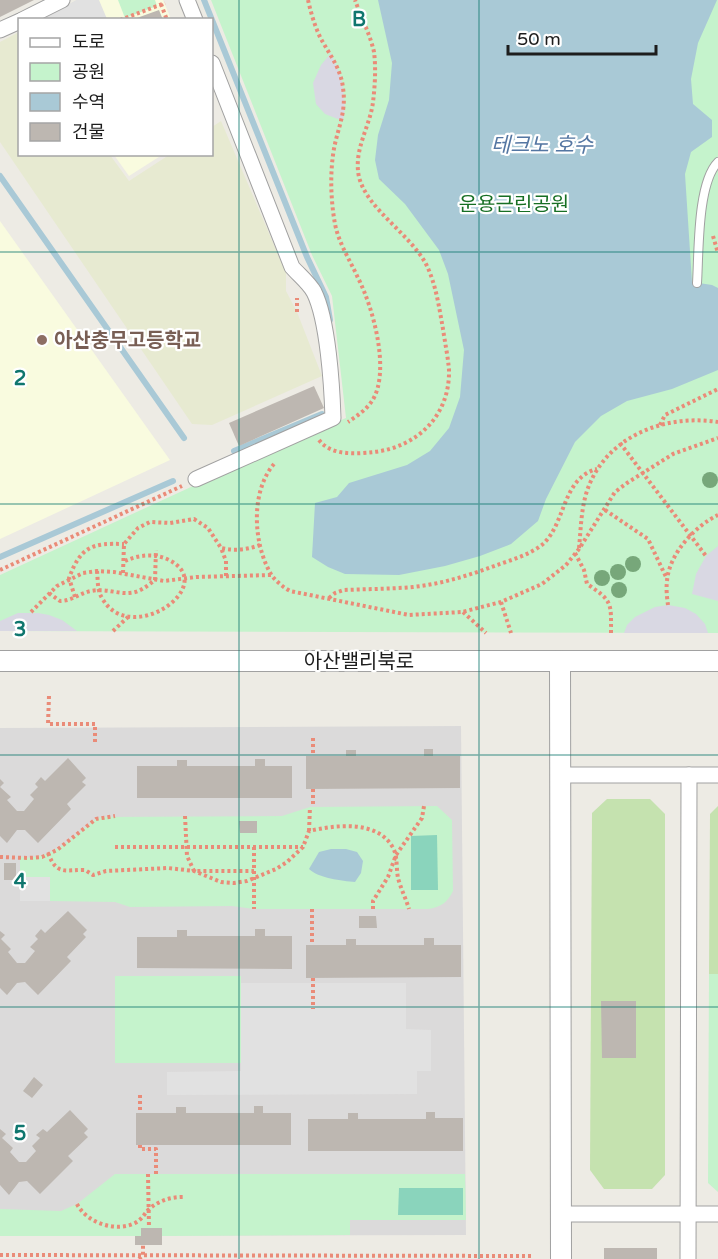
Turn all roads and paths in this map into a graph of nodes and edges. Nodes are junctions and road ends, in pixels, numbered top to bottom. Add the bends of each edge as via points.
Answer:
1 (62, 0) edge
2 (187, 0) edge
3 (308, 0) edge
4 (355, 0) edge
5 (25, 18) edge
6 (125, 18) edge
7 (167, 18) edge
8 (194, 18) edge
9 (18, 21) edge
10 (0, 30) edge
11 (213, 66) edge
12 (718, 162) edge
13 (697, 283) dead end
14 (718, 389) edge
15 (718, 422) edge
16 (659, 425) junction
17 (340, 428) dead end
18 (325, 435) dead end
19 (718, 438) edge
20 (620, 443) junction
21 (279, 458) dead end
22 (597, 469) junction
23 (642, 472) junction
24 (196, 479) joint
25 (605, 510) junction
26 (718, 514) edge
27 (690, 535) junction
28 (124, 544) junction
29 (260, 545) junction
30 (221, 548) junction
31 (579, 549) junction
32 (156, 550) dead end
33 (575, 553) junction
34 (706, 555) dead end
35 (156, 556) junction
36 (123, 562) junction
37 (0, 570) edge
38 (97, 571) junction
39 (123, 573) junction
40 (272, 575) junction
41 (226, 576) junction
42 (69, 578) junction
43 (186, 578) junction
44 (155, 580) junction
45 (667, 580) junction
46 (99, 590) junction
47 (49, 593) junction
48 (75, 597) junction
49 (328, 598) junction
50 (501, 602) junction
51 (668, 605) dead end
52 (31, 612) dead end
53 (462, 612) junction
54 (129, 616) junction
55 (113, 631) dead end
56 (486, 633) dead end
57 (511, 633) dead end
58 (612, 633) dead end
59 (0, 661) edge
60 (560, 661) junction
61 (718, 661) edge
62 (49, 696) dead end
63 (313, 738) dead end
64 (95, 745) dead end
65 (313, 756) dead end
66 (561, 775) junction
67 (689, 775) junction
68 (718, 775) edge
69 (313, 789) dead end
70 (424, 806) dead end
71 (115, 816) dead end
72 (185, 816) dead end
73 (309, 831) junction
74 (115, 847) dead end
75 (186, 847) junction
76 (254, 847) junction
77 (303, 847) junction
78 (48, 853) junction
79 (396, 855) junction
80 (0, 857) edge
81 (194, 871) junction
82 (254, 871) junction
83 (254, 878) junction
84 (254, 909) dead end
85 (312, 909) dead end
86 (373, 909) dead end
87 (409, 909) dead end
88 (312, 945) dead end
89 (313, 978) dead end
90 (313, 1008) dead end
91 (140, 1095) dead end
92 (140, 1113) dead end
93 (140, 1145) dead end
94 (148, 1174) dead end
95 (156, 1174) dead end
96 (183, 1197) dead end
97 (76, 1204) dead end
98 (148, 1210) junction
99 (561, 1214) junction
100 (688, 1214) junction
101 (718, 1214) edge
102 (149, 1228) dead end
103 (143, 1245) dead end
104 (0, 1255) edge
105 (143, 1255) junction
106 (532, 1256) dead end
107 (19, 1257) edge
108 (139, 1259) edge
109 (561, 1259) edge
110 (688, 1259) edge

1 - 5 street
2 - 8 street
3 - 17 path via 344,88 343,121 333,155 335,225 368,300 378,342 378,389 361,413
4 - 18 path via 374,51 375,72 373,104 358,153 359,176 373,201 426,264 435,287 449,370 447,390 436,417 414,439 385,450 353,453 323,447 318,439
6 - 7 path via 163,3
9 - 10 street
11 - 24 street via 292,267 314,291 330,369 333,418
12 - 13 lane via 703,194
14 - 16 path via 665,415
15 - 16 path via 675,421
16 - 20 path
19 - 23 path via 673,454
20 - 22 path
20 - 23 path
21 - 29 path via 264,479 259,496 256,523
22 - 31 path via 584,505
22 - 49 path via 579,478 554,531 530,551 438,583 344,590
23 - 25 path via 615,492
23 - 27 path
24 - 37 path
25 - 31 path
25 - 45 path via 648,539
26 - 27 path
27 - 34 path
27 - 45 path
28 - 30 path via 138,528 150,522 194,519 208,528
28 - 36 path
28 - 42 path via 102,543 84,550
29 - 30 path via 248,549
29 - 40 path
30 - 41 path
31 - 33 path
32 - 35 path
33 - 50 path via 542,584
33 - 58 path via 587,584 612,605
35 - 36 path via 139,555
35 - 43 path via 171,561
35 - 44 path
36 - 39 path
38 - 39 path
38 - 42 path
38 - 46 path
39 - 44 path
40 - 41 path
40 - 49 path via 290,591
41 - 43 path
42 - 47 path
42 - 48 path
43 - 44 path
43 - 54 path via 176,599 166,608 149,615
44 - 46 path via 129,594
45 - 51 path
46 - 48 path
46 - 54 path via 110,609
47 - 48 path via 60,602
47 - 52 path
49 - 53 path via 409,615
50 - 53 path
50 - 57 path
53 - 56 path
54 - 55 path
59 - 60 street, 아산밸리북로
60 - 61 street, 아산밸리북로
60 - 66 street
62 - 64 path via 48,724 95,724
63 - 65 path
66 - 67 street
66 - 99 street
67 - 68 street
67 - 100 street
69 - 73 path
70 - 79 path via 422,818
71 - 78 path via 96,819
72 - 75 path
73 - 77 path
73 - 79 path via 341,826 372,830 387,839
74 - 75 path
75 - 76 path
75 - 81 path
76 - 77 path
76 - 82 path
77 - 83 path via 276,869
78 - 80 path via 28,858
78 - 81 path via 55,865 69,872 85,870 93,875 159,868
79 - 86 path via 373,901
79 - 87 path via 399,881
81 - 82 path
81 - 83 path via 234,884
82 - 83 path
83 - 84 path
85 - 88 path
89 - 90 path
91 - 92 path
93 - 95 path via 140,1149 156,1149
94 - 98 path
96 - 98 path via 170,1198
97 - 98 path via 89,1219 115,1226 134,1224
98 - 102 path
99 - 100 street
99 - 109 street
100 - 101 street
100 - 110 street
103 - 105 path
104 - 107 path
105 - 106 path
105 - 107 path
105 - 108 path

